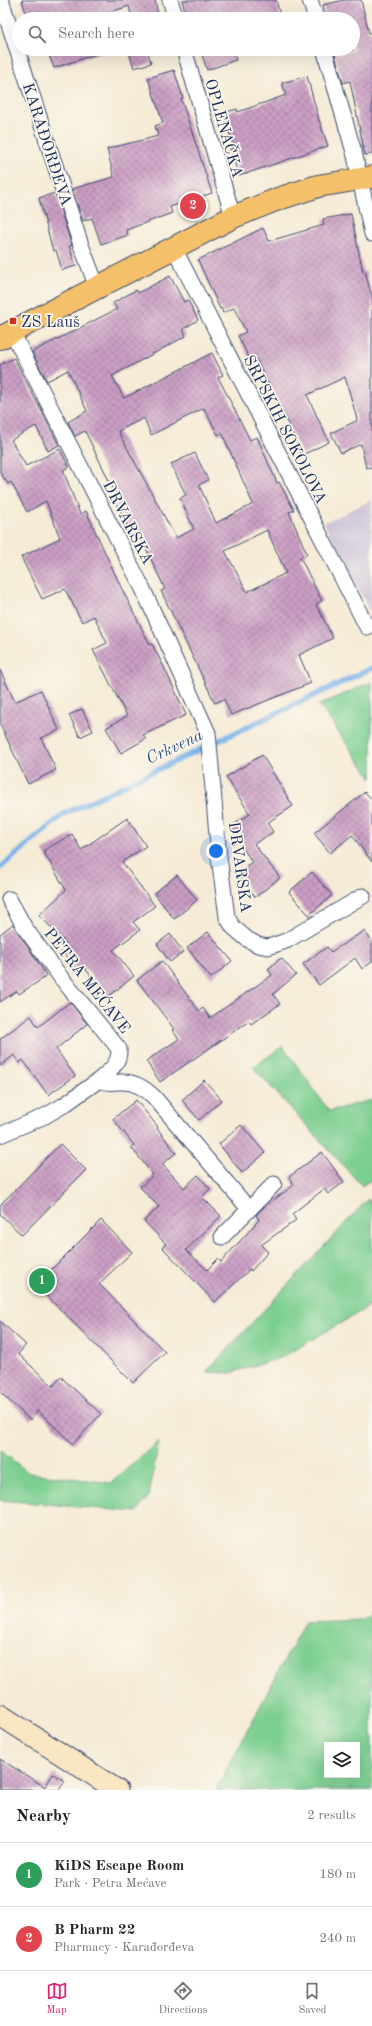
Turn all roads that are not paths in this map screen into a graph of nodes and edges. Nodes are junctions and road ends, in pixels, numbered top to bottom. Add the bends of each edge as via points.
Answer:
1 (1, 0) edge
2 (170, 0) edge
3 (310, 0) edge
4 (174, 12) edge
5 (314, 12) edge
6 (12, 34) edge
7 (19, 56) edge
8 (186, 56) edge
9 (326, 56) edge
10 (366, 178) edge
11 (233, 217) junction
12 (372, 234) edge
13 (174, 248) junction
14 (97, 287) junction
15 (6, 335) edge
16 (367, 627) dead end
17 (363, 896) dead end
18 (9, 899) dead end
19 (99, 1080) junction
20 (3, 1129) edge
21 (274, 1184) dead end
22 (249, 1209) junction
23 (222, 1237) dead end
24 (0, 1716) edge
25 (117, 1790) edge

1 - 6 street, KARAĐORĐEVA
2 - 4 street
3 - 5 street
7 - 14 street, KARAĐORĐEVA
8 - 11 street, OPLENAČKA
9 - 10 street via 354,152
10 - 11 main road via 318,186
10 - 12 street
11 - 13 main road
13 - 14 main road
13 - 16 street, SRPSKIH SOKOLOVA
14 - 15 main road
15 - 17 street, DRVARSKA via 142,587 208,732 227,917 240,933 258,945 268,947 277,945
18 - 19 street, PETRA MEĆAVE via 25,928 62,979 119,1049 119,1060 116,1065
19 - 20 street, PETRA MEĆAVE via 45,1116
19 - 22 street via 106,1084 130,1082 148,1091
21 - 22 street
22 - 23 street
24 - 25 street

